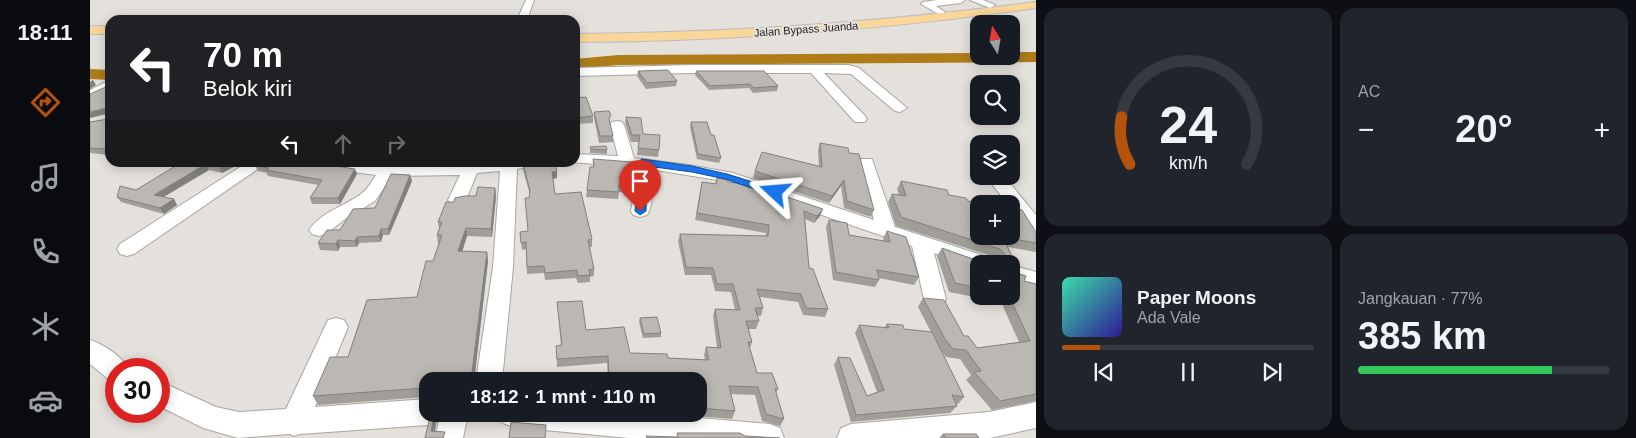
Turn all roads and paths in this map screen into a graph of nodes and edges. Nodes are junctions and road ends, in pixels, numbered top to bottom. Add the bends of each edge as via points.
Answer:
1 (530, 0) edge
2 (961, 0) edge
3 (974, 0) edge
4 (1033, 0) edge
5 (990, 5) junction
6 (1036, 5) edge
7 (940, 12) junction
8 (524, 15) edge
9 (90, 30) edge
10 (105, 30) edge
11 (727, 31) junction
12 (580, 33) edge
13 (90, 34) edge
14 (105, 34) edge
15 (580, 38) edge
16 (814, 69) junction
17 (580, 72) edge
18 (90, 82) edge
19 (105, 83) edge
20 (105, 86) edge
21 (90, 95) edge
22 (900, 108) dead end
23 (860, 119) dead end
24 (617, 125) dead end
25 (580, 159) edge
26 (635, 162) junction
27 (866, 162) dead end
28 (252, 167) edge
29 (345, 167) edge
30 (380, 167) edge
31 (390, 167) edge
32 (411, 167) edge
33 (490, 167) edge
34 (509, 167) edge
35 (470, 170) junction
36 (1002, 185) edge
37 (457, 200) edge
38 (640, 211) dead end
39 (1036, 228) edge
40 (319, 230) dead end
41 (887, 230) junction
42 (921, 242) junction
43 (127, 249) dead end
44 (970, 258) edge
45 (1020, 275) edge
46 (1036, 280) edge
47 (935, 299) edge
48 (336, 327) dead end
49 (90, 350) edge
50 (105, 362) edge
51 (490, 372) edge
52 (170, 398) edge
53 (419, 413) edge
54 (1036, 415) edge
55 (452, 422) edge
56 (599, 422) edge
57 (294, 423) junction
58 (449, 438) edge
59 (770, 438) edge
60 (851, 438) edge

1 - 8 street
2 - 7 street via 926,4
3 - 5 street
4 - 5 main road, Jalan Bypass Juanda
5 - 7 main road, Jalan Bypass Juanda
6 - 11 main road, Jalan Bypass Juanda via 873,25
7 - 11 main road, Jalan Bypass Juanda
9 - 10 main road
11 - 12 main road, Jalan Bypass Juanda
11 - 15 main road, Jalan Bypass Juanda
13 - 14 main road
16 - 17 street
16 - 22 street via 854,70
16 - 23 street
18 - 19 street
20 - 21 street
24 - 26 street
25 - 26 street
26 - 38 street via 643,192
26 - 41 street via 727,177
27 - 41 street
28 - 43 street
29 - 30 street
31 - 40 street via 370,197
32 - 35 street
33 - 35 street
34 - 51 street
35 - 37 street
36 - 39 street
41 - 42 street
42 - 44 street
42 - 47 street
45 - 46 street
48 - 57 street
49 - 50 street
52 - 57 street via 213,419 239,426
53 - 57 street
54 - 60 street via 989,425
55 - 58 street
56 - 59 street

